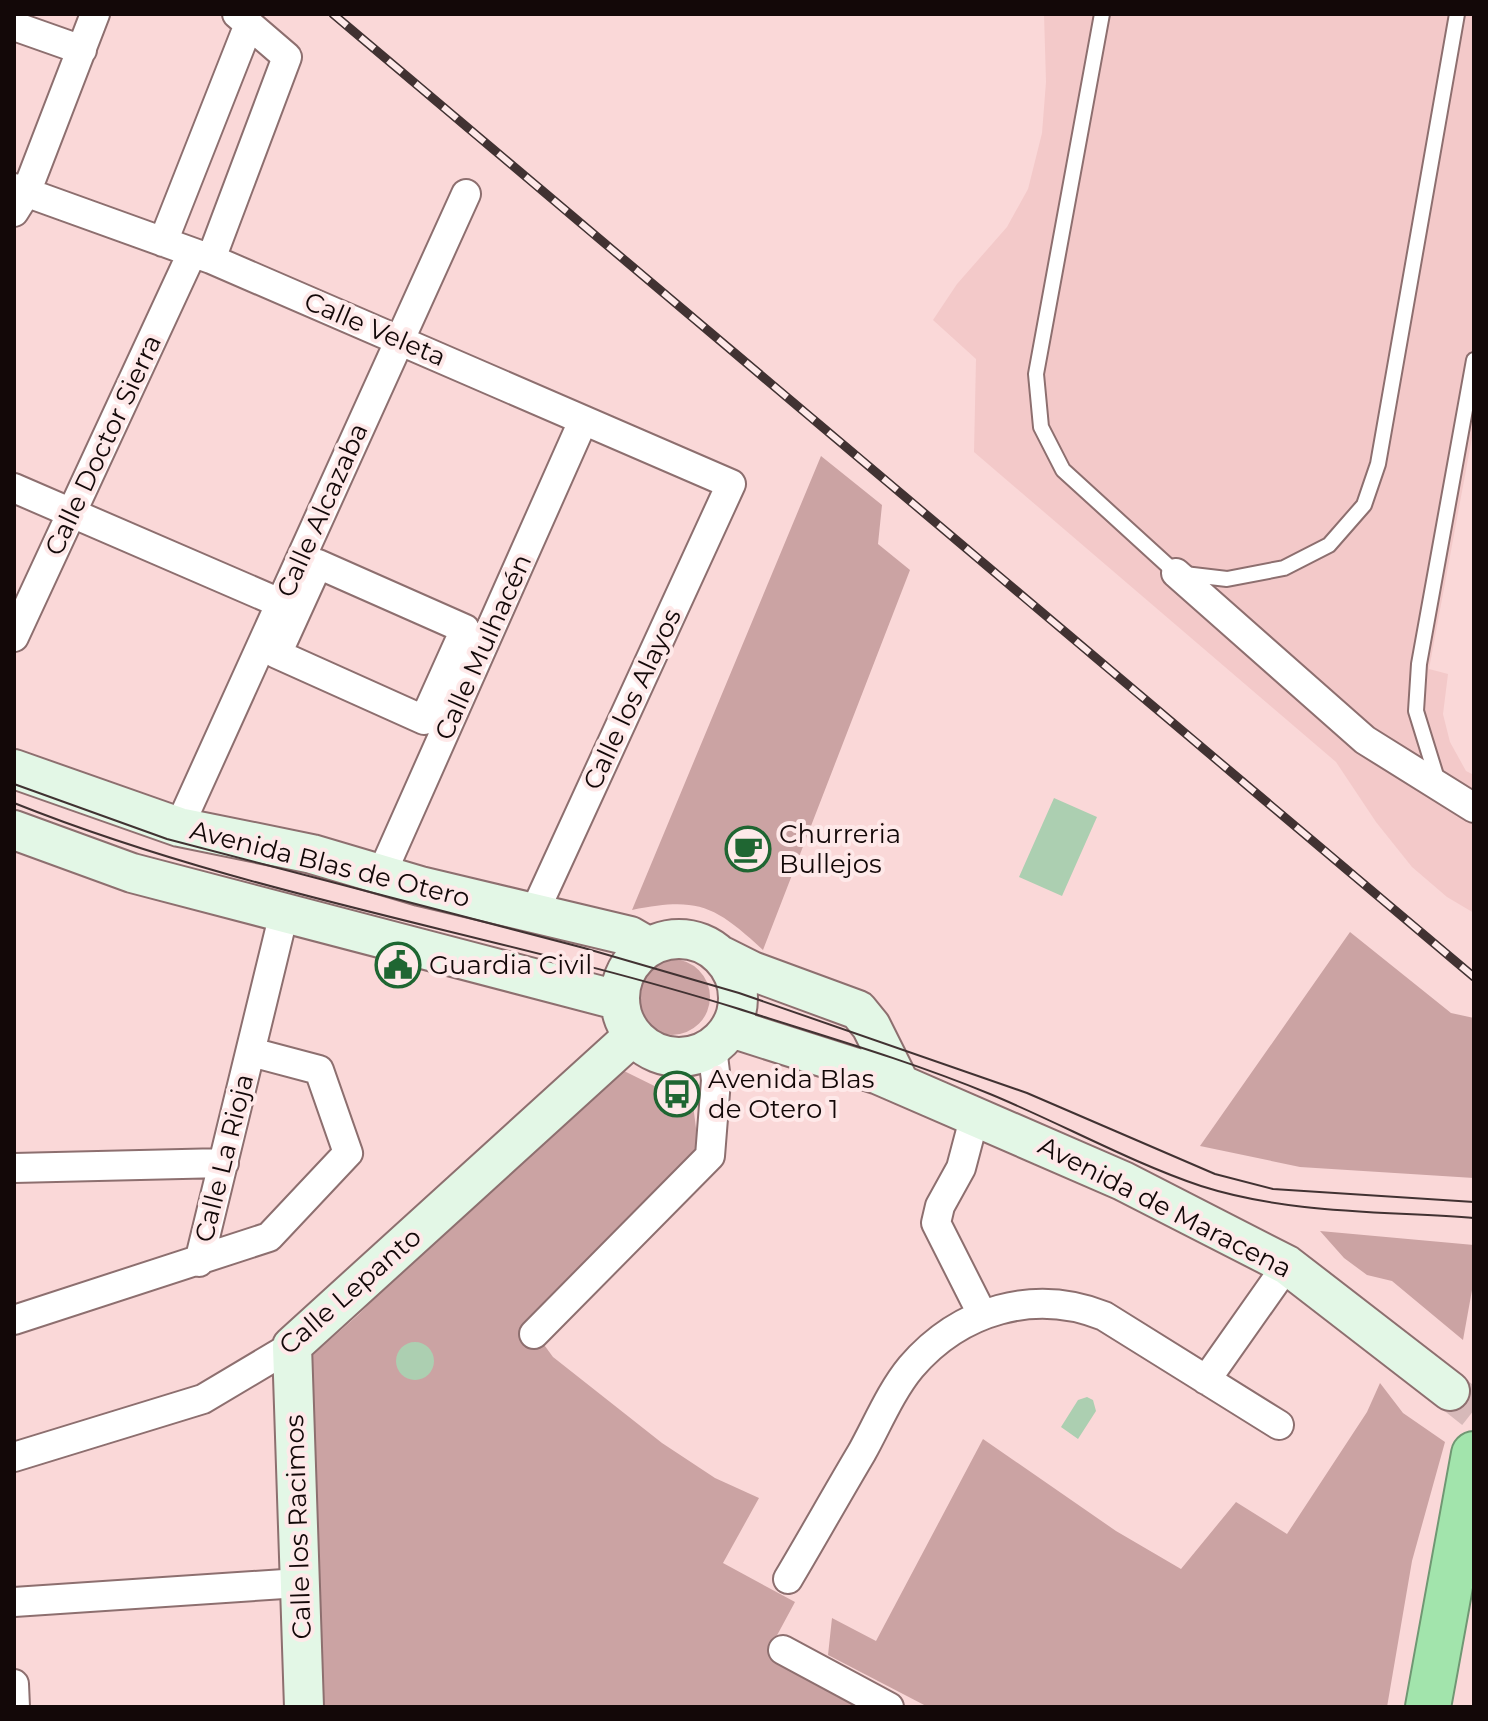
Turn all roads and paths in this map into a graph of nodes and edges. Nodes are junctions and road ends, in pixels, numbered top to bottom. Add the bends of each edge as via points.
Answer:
1 (95, 14) edge
2 (1102, 14) edge
3 (1457, 14) edge
4 (243, 19) edge
5 (14, 26) edge
6 (82, 50) junction
7 (466, 194) dead end
8 (18, 197) edge
9 (163, 242) junction
10 (201, 256) junction
11 (400, 339) junction
12 (1474, 360) edge
13 (583, 421) junction
14 (731, 484) joint
15 (14, 488) edge
16 (71, 512) junction
17 (1176, 573) junction
18 (280, 603) junction
19 (14, 637) edge
20 (428, 715) joint
21 (14, 769) edge
22 (1441, 790) junction
23 (1474, 808) edge
24 (179, 827) junction
25 (14, 830) edge
26 (382, 873) junction
27 (284, 913) junction
28 (534, 913) junction
29 (649, 947) junction
30 (722, 956) junction
31 (617, 1000) junction
32 (633, 1036) junction
33 (722, 1038) junction
34 (251, 1052) junction
35 (900, 1084) junction
36 (975, 1115) junction
37 (224, 1163) junction
38 (14, 1168) edge
39 (199, 1262) junction
40 (1287, 1265) junction
41 (982, 1314) junction
42 (14, 1320) edge
43 (534, 1334) dead end
44 (292, 1346) junction
45 (1206, 1380) junction
46 (1450, 1391) tunnel mouth
47 (1279, 1425) dead end
48 (1474, 1454) edge
49 (14, 1457) edge
50 (788, 1579) dead end
51 (299, 1583) junction
52 (14, 1602) edge
53 (783, 1650) dead end
54 (14, 1684) edge
55 (14, 1694) edge
56 (15, 1707) edge
57 (304, 1707) edge
58 (889, 1707) edge
59 (1428, 1707) edge

1 - 6 street
2 - 17 lane via 1036,374 1041,427 1063,470
3 - 17 lane via 1378,464 1364,505 1329,545 1284,568 1227,579
4 - 9 street
4 - 10 street, Calle Doctor Sierra via 287,57
5 - 6 street
6 - 8 street
7 - 11 street, Calle Alcazaba
8 - 9 street, Calle Veleta
9 - 10 street, Calle Veleta
10 - 11 street, Calle Veleta
10 - 16 street, Calle Doctor Sierra
11 - 13 street, Calle Veleta
11 - 18 street, Calle Alcazaba
12 - 22 lane via 1419,664 1416,711
13 - 14 street, Calle Veleta
13 - 26 street, Calle Mulhacén
14 - 28 street, Calle los Alayos
15 - 16 street
16 - 18 street
16 - 19 street, Calle Doctor Sierra
17 - 22 street via 1365,740
18 - 24 street, Calle Alcazaba
20 - 20 street via 465,629 318,564 277,654 424,720
21 - 24 street, Avenida Blas de Otero
22 - 23 street
24 - 26 street, Avenida Blas de Otero
25 - 27 street via 132,873
26 - 28 street, Avenida Blas de Otero
27 - 31 street
27 - 34 street, Calle La Rioja
28 - 29 street, Avenida Blas de Otero via 630,936
29 - 30 street via 690,940
29 - 31 street via 633,961
30 - 33 street via 739,993
30 - 35 street via 858,1010
31 - 32 street
32 - 33 street via 648,1049 671,1057 688,1057
32 - 44 street, Calle Lepanto
33 - 35 street, Avenida de Maracena
33 - 43 street via 710,1156
34 - 37 street, Calle La Rioja
34 - 39 street via 319,1070 348,1153 269,1237
35 - 36 street, Avenida de Maracena
36 - 40 street, Avenida de Maracena via 1123,1181
36 - 41 street via 961,1168 936,1223
37 - 38 street
37 - 39 street, Calle La Rioja
39 - 42 street, Calle La Rioja
40 - 45 street
40 - 46 street, Avenida de Maracena
41 - 45 street via 1048,1302 1078,1306 1104,1316
41 - 50 street via 944,1334 910,1369
44 - 49 street, Calle Lepanto via 203,1399
44 - 51 street, Calle los Racimos
45 - 47 street
48 - 59 highway
51 - 52 street
51 - 57 street, Calle los Racimos
53 - 58 street
54 - 55 street
55 - 56 street

